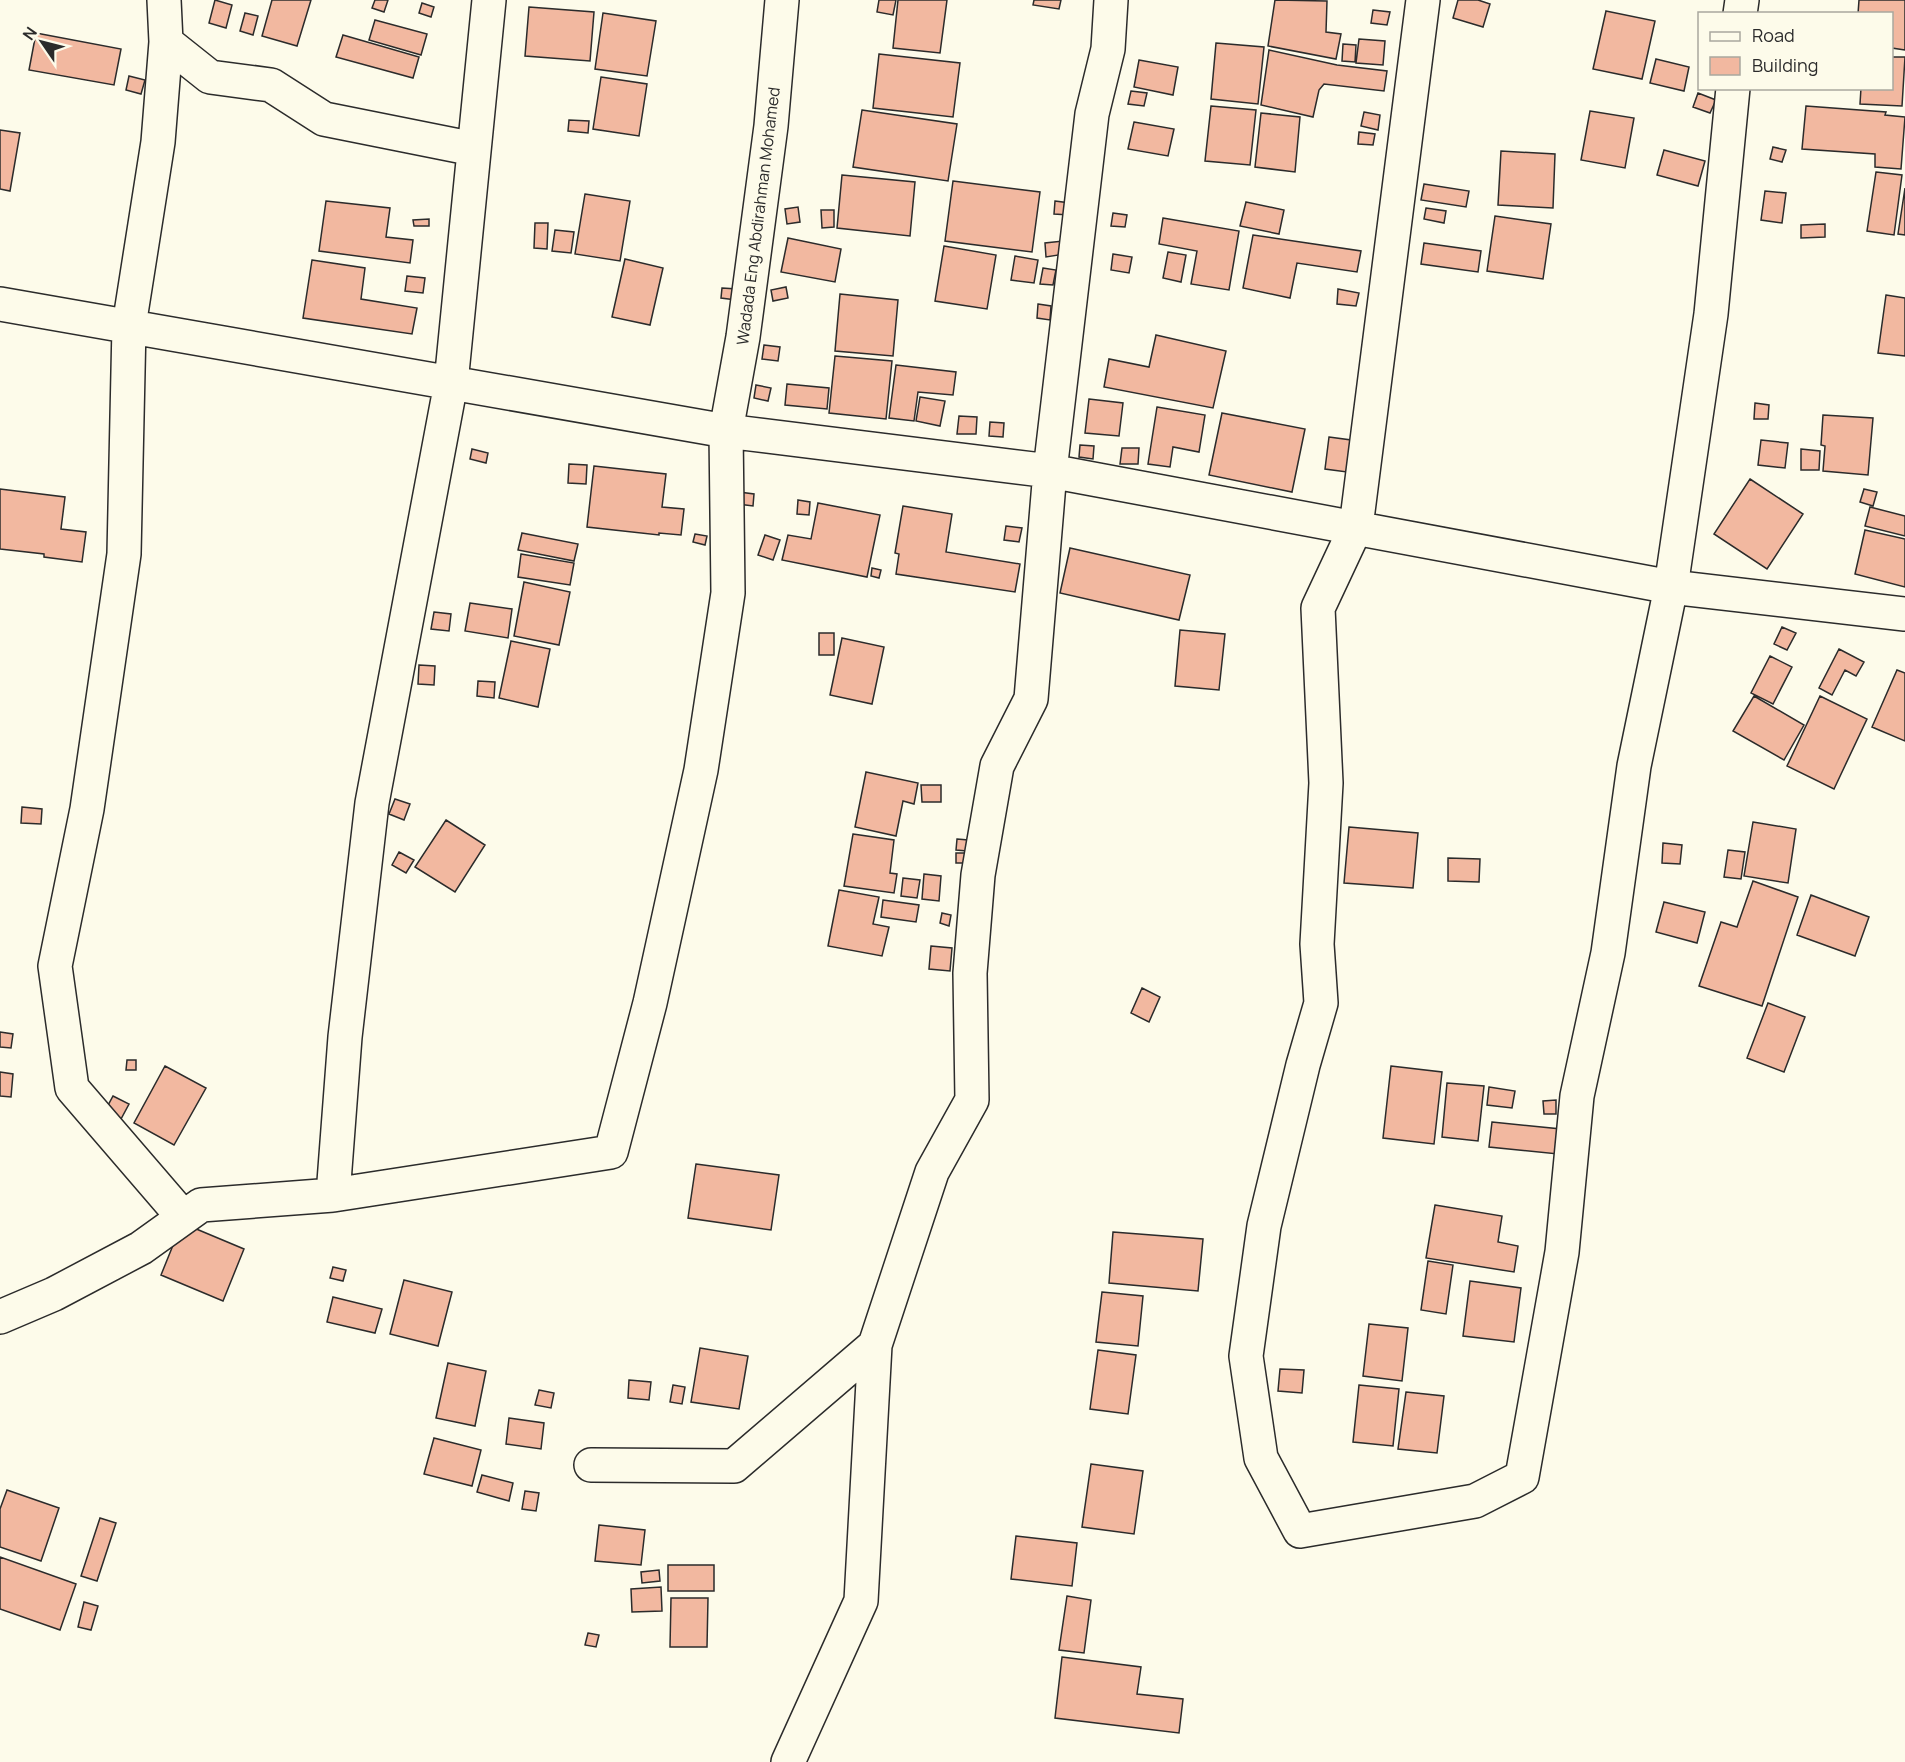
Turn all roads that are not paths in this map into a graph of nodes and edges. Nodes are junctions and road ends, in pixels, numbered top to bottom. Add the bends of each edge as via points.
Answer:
1 (164, 0) edge
2 (489, 0) edge
3 (782, 0) edge
4 (1111, 0) edge
5 (1423, 0) edge
6 (166, 42) junction
7 (1733, 90) edge
8 (474, 149) junction
9 (0, 304) edge
10 (129, 326) junction
11 (451, 383) junction
12 (726, 431) junction
13 (1050, 471) junction
14 (1356, 527) junction
15 (1671, 587) junction
16 (1905, 615) edge
17 (333, 1195) junction
18 (183, 1217) junction
19 (0, 1317) edge
20 (875, 1344) junction
21 (591, 1465) dead end
22 (788, 1762) edge

1 - 6 street
2 - 8 street
3 - 12 street, Wadada Eng Abdirahman Mohamed via 770,137
4 - 13 street via 1108,49 1092,114
5 - 14 street
6 - 8 street via 210,77 271,85 324,119
6 - 10 street via 158,142
7 - 15 street via 1711,314
8 - 11 street
9 - 10 street
10 - 11 street
10 - 18 street via 124,554 87,809 55,966 72,1088
11 - 12 street
11 - 17 street via 372,803 345,1037
12 - 13 street
12 - 17 street, Wadada Eng Abdirahman Mohamed via 728,593 701,770 650,1003 611,1152
13 - 14 street
13 - 20 street via 1031,699 997,766 978,875 970,973 972,1100 932,1172
14 - 15 street
14 - 15 street via 1318,608 1326,783 1317,944 1321,1003 1264,1226 1246,1356 1261,1458 1300,1531 1475,1501 1522,1477 1562,1252 1577,1096 1608,953 1635,766
15 - 16 street
17 - 18 street via 201,1205
18 - 19 street via 141,1248 54,1294
20 - 21 street via 734,1466
20 - 22 street via 861,1601

